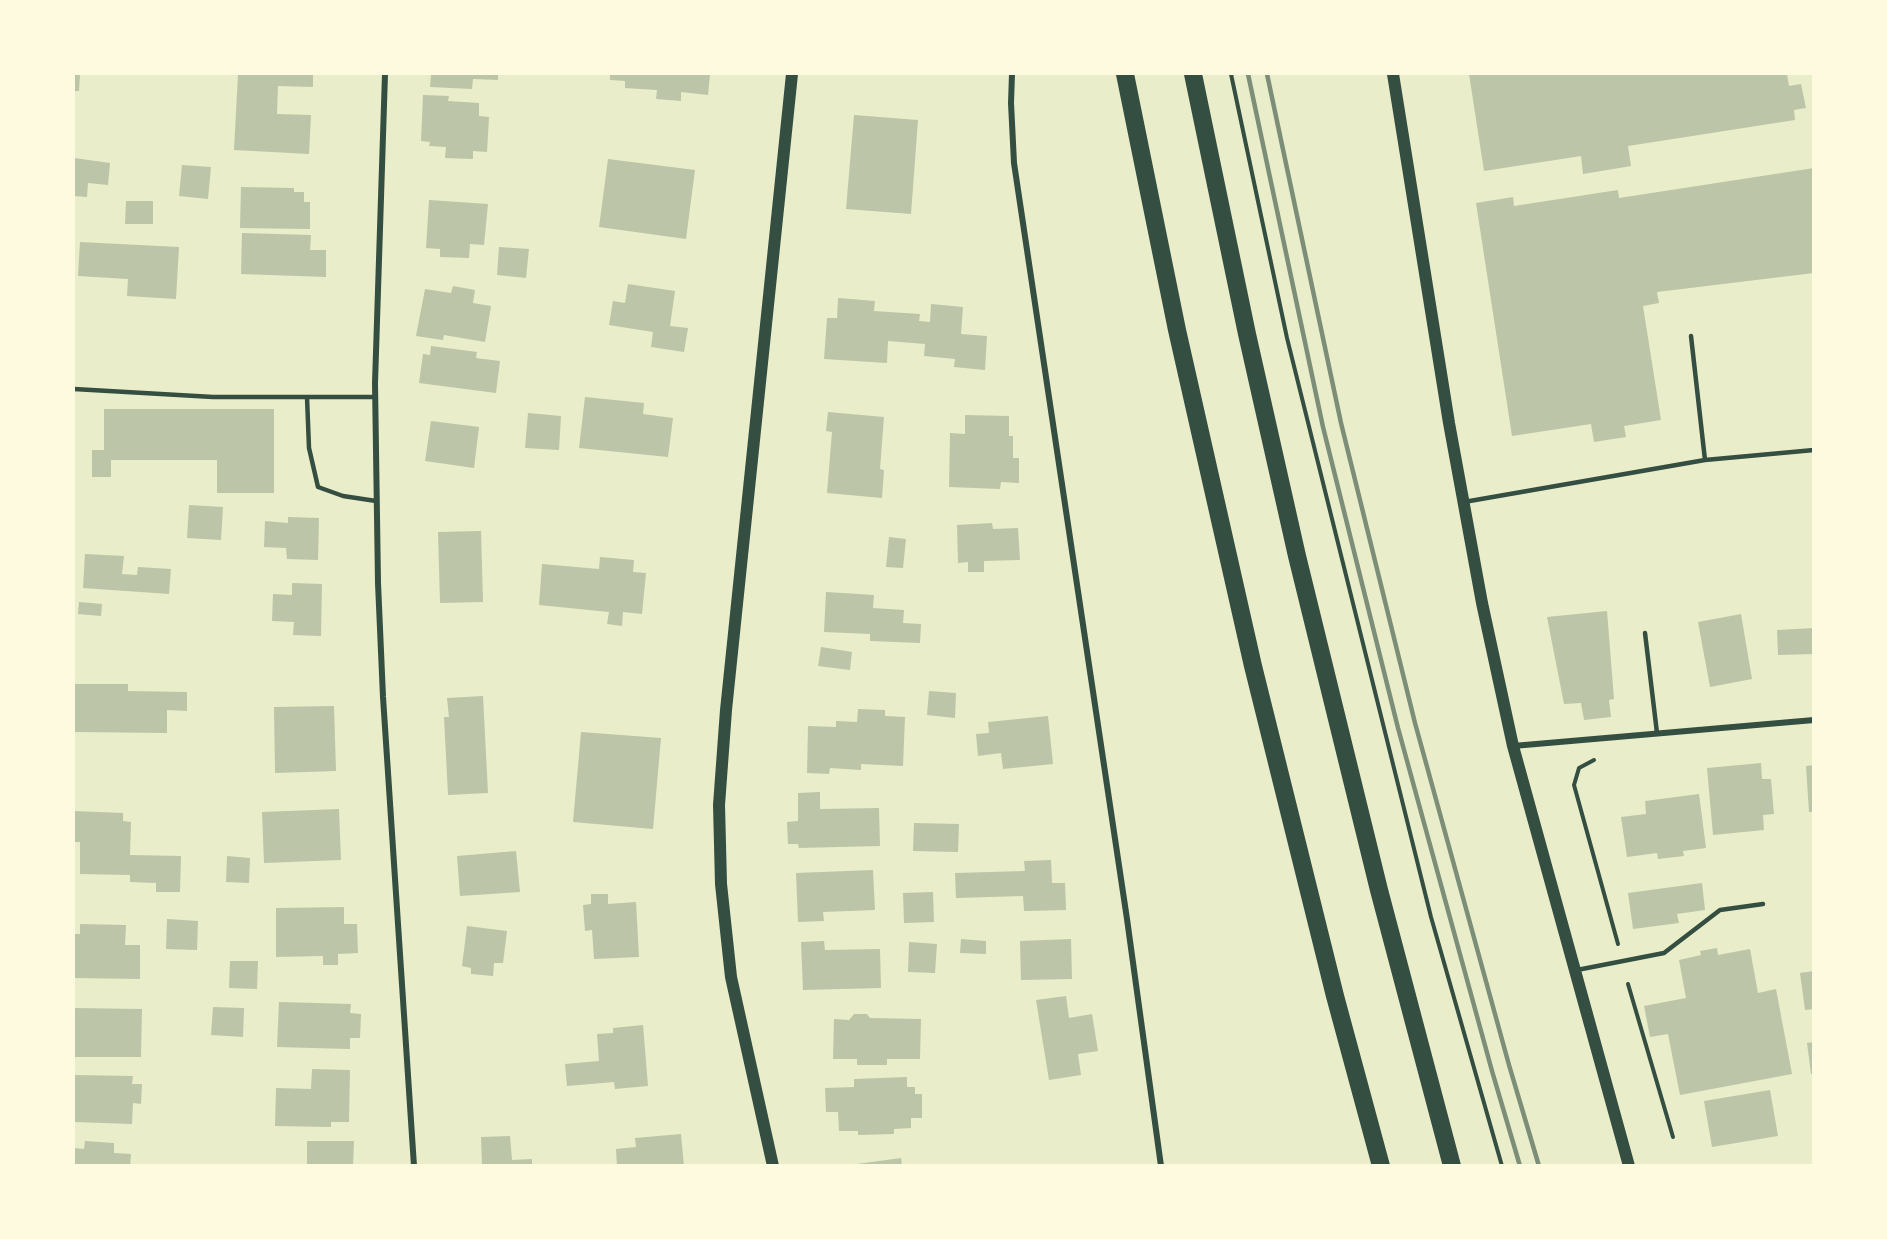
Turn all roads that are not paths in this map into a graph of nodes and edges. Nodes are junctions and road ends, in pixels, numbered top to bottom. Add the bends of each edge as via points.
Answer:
1 (385, 74) edge
2 (792, 74) edge
3 (1012, 74) edge
4 (1125, 74) edge
5 (1193, 74) edge
6 (1394, 74) edge
7 (1691, 336) dead end
8 (74, 389) edge
9 (307, 397) junction
10 (374, 397) junction
11 (1814, 450) edge
12 (1705, 460) junction
13 (376, 501) junction
14 (1464, 502) junction
15 (1645, 633) dead end
16 (1814, 720) edge
17 (1657, 734) junction
18 (1513, 746) junction
19 (1763, 904) dead end
20 (1575, 970) junction
21 (414, 1166) edge
22 (772, 1166) edge
23 (1161, 1166) edge
24 (1381, 1166) edge
25 (1452, 1166) edge
26 (1629, 1166) edge

1 - 10 street
2 - 22 main road via 719,805 721,884 731,977
3 - 23 street via 1014,163
4 - 24 highway via 1248,643
5 - 25 highway via 1300,567 1359,812
6 - 14 main road
7 - 12 lane
8 - 9 lane via 213,397
9 - 10 lane
9 - 13 lane via 309,448 318,487
10 - 13 street
11 - 12 lane
12 - 14 lane
13 - 21 street via 383,697
14 - 18 main road
15 - 17 lane
16 - 17 street
17 - 18 street
18 - 20 main road
19 - 20 lane via 1720,910 1664,953
20 - 26 main road

